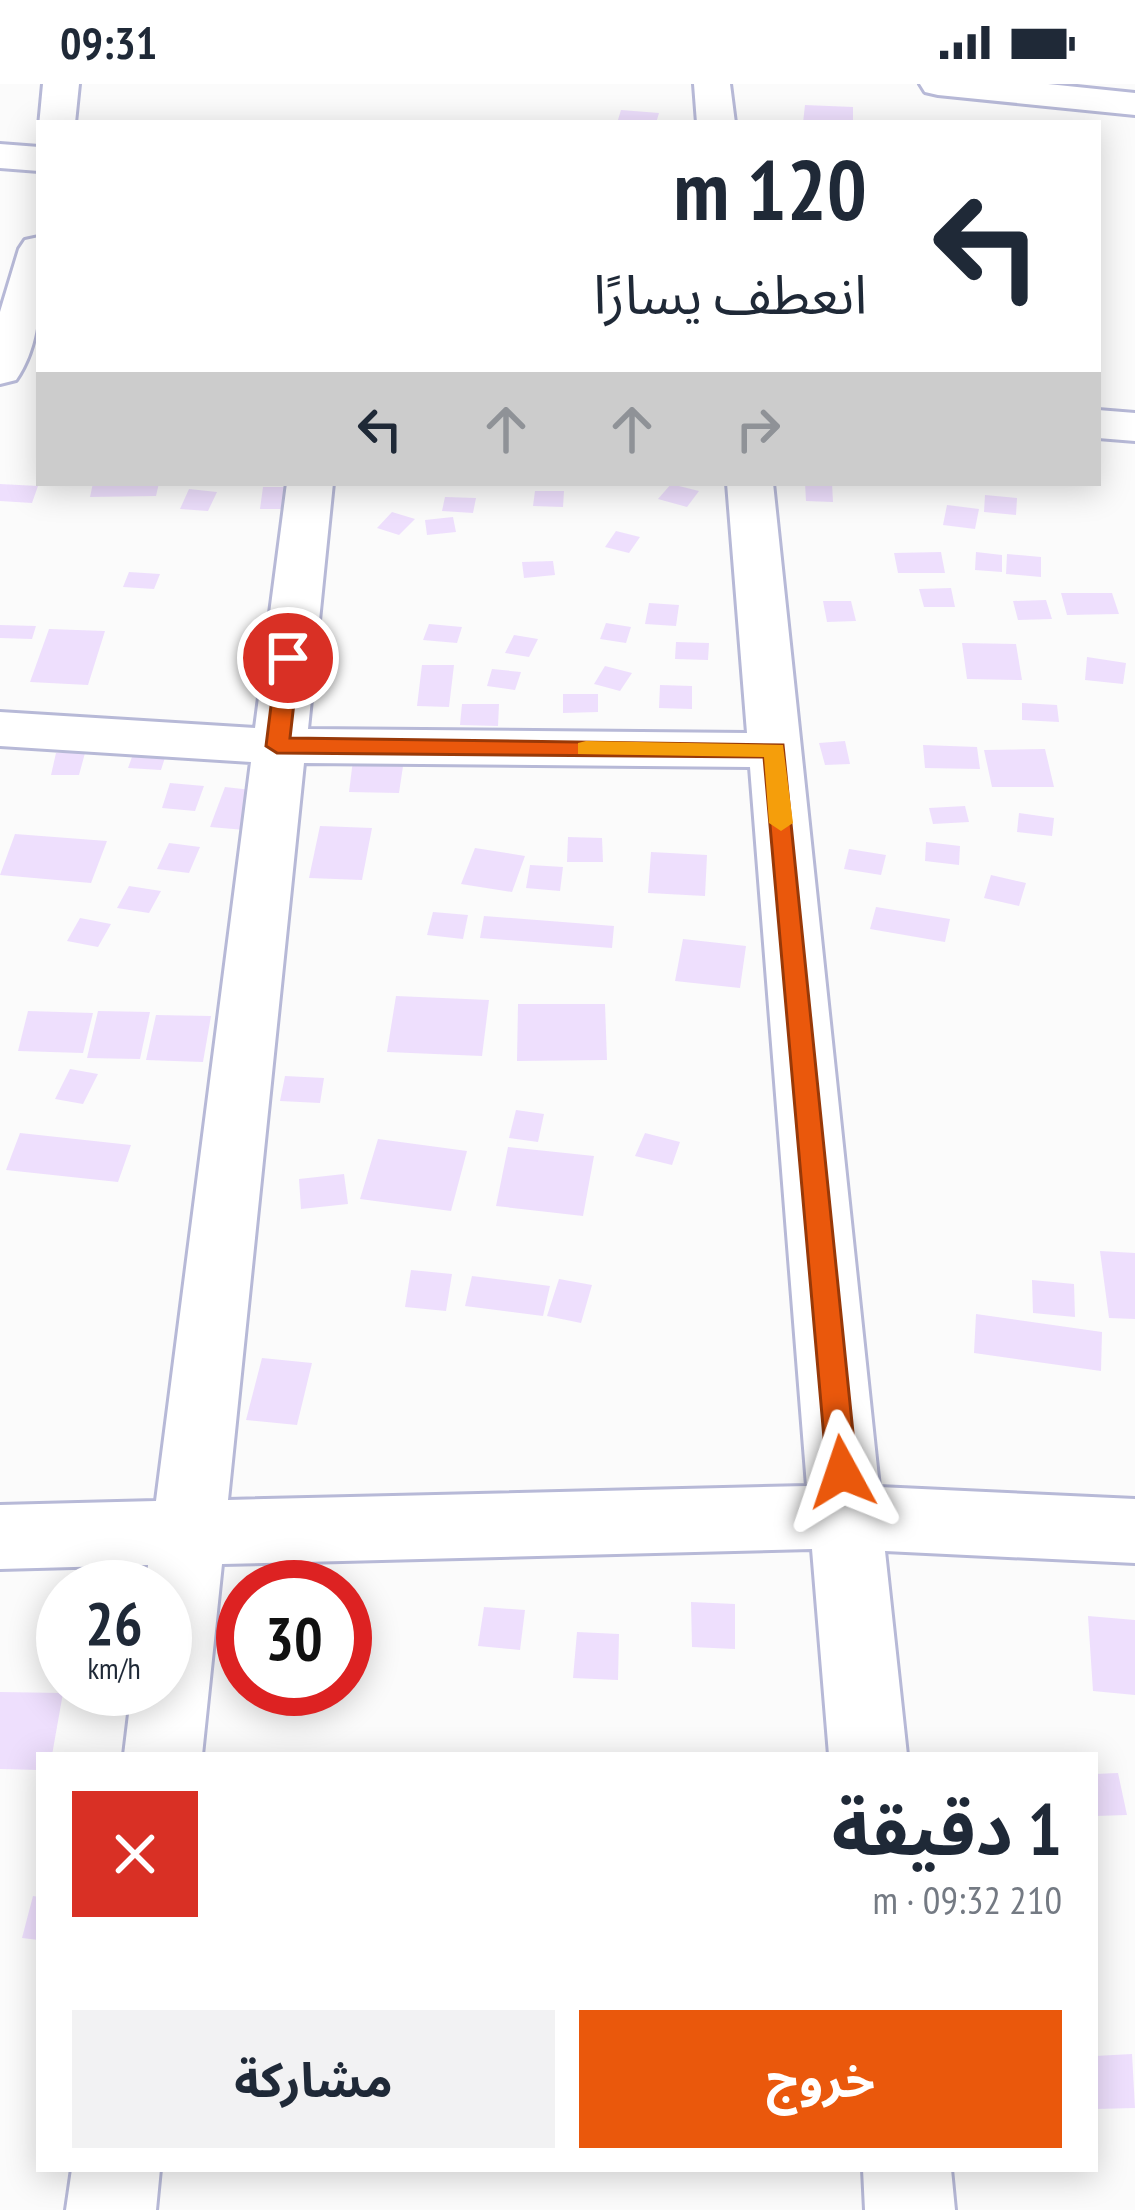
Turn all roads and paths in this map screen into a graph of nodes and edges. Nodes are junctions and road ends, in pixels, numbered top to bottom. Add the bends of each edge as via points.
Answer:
1 (61, 84) edge
2 (712, 84) edge
3 (938, 84) edge
4 (1135, 104) edge
5 (56, 120) edge
6 (716, 120) edge
7 (0, 156) edge
8 (36, 160) edge
9 (28, 272) edge
10 (0, 370) edge
11 (1101, 424) edge
12 (1135, 427) edge
13 (310, 486) edge
14 (750, 486) edge
15 (0, 729) edge
16 (277, 746) junction
17 (775, 750) junction
18 (846, 1517) junction
19 (1135, 1531) edge
20 (188, 1533) junction
21 (0, 1538) edge
22 (163, 1752) edge
23 (868, 1752) edge
24 (116, 2172) edge
25 (907, 2172) edge
26 (111, 2210) edge
27 (910, 2210) edge

1 - 5 street
2 - 6 street
3 - 4 street
7 - 8 street
9 - 10 street
11 - 12 street
13 - 16 street
14 - 17 street
15 - 16 street
16 - 17 street
16 - 20 street
17 - 18 street
18 - 19 street
18 - 20 street
18 - 23 street
20 - 21 street
20 - 22 street
24 - 26 street
25 - 27 street

